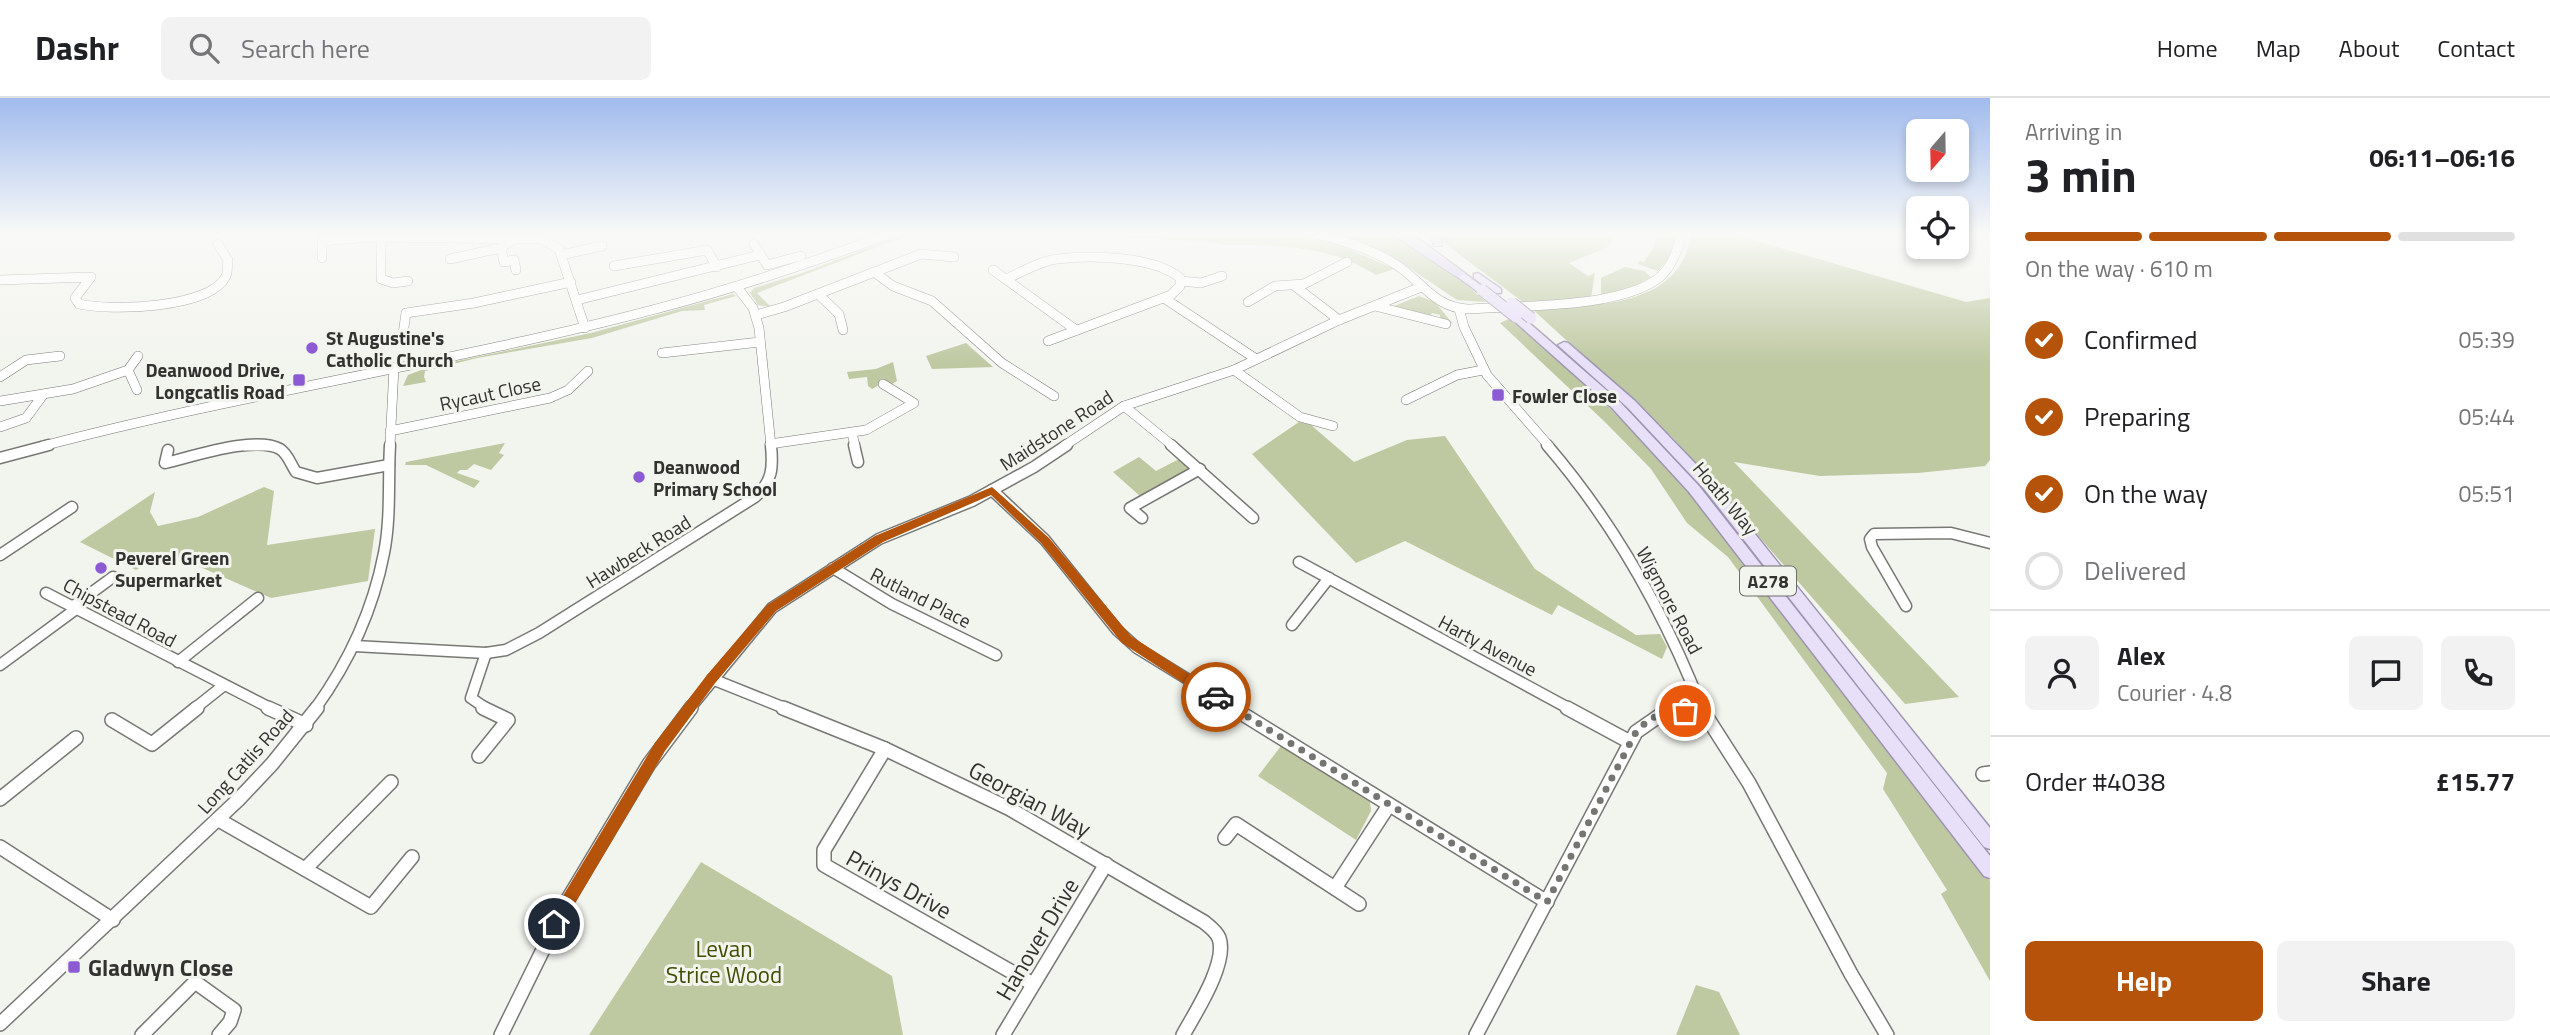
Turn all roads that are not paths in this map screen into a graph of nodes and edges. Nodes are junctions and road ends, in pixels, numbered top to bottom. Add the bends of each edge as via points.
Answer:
1 (69, 278) edge
2 (90, 278) edge
3 (223, 278) edge
4 (381, 278) edge
5 (569, 278) edge
6 (671, 278) edge
7 (766, 278) edge
8 (859, 278) edge
9 (882, 278) edge
10 (1009, 278) edge
11 (1179, 278) edge
12 (1217, 278) edge
13 (1315, 278) edge
14 (1412, 278) edge
15 (1465, 278) edge
16 (1482, 278) edge
17 (1657, 278) edge
18 (1006, 279) joint
19 (0, 280) edge
20 (408, 281) dead end
21 (1181, 281) junction
22 (570, 282) junction
23 (737, 287) junction
24 (1296, 287) junction
25 (1421, 287) junction
26 (818, 294) junction
27 (1164, 298) junction
28 (577, 300) junction
29 (1248, 302) dead end
30 (1375, 306) junction
31 (1459, 309) junction
32 (756, 314) junction
33 (1523, 317) junction
34 (1339, 320) junction
35 (1446, 324) dead end
36 (585, 328) junction
37 (843, 330) dead end
38 (1076, 330) junction
39 (403, 334) dead end
40 (1048, 341) dead end
41 (760, 342) junction
42 (662, 354) dead end
43 (60, 356) dead end
44 (138, 356) dead end
45 (1256, 359) junction
46 (394, 367) junction
47 (128, 370) junction
48 (1234, 370) junction
49 (1483, 370) junction
50 (588, 371) dead end
51 (0, 377) edge
52 (883, 384) dead end
53 (137, 390) dead end
54 (43, 395) junction
55 (1054, 396) dead end
56 (1406, 400) dead end
57 (0, 401) edge
58 (1124, 405) junction
59 (1333, 426) dead end
60 (0, 427) edge
61 (390, 431) junction
62 (852, 433) junction
63 (770, 444) junction
64 (168, 450) dead end
65 (0, 458) edge
66 (858, 462) dead end
67 (389, 465) junction
68 (1200, 469) junction
69 (992, 490) junction
70 (72, 507) dead end
71 (1142, 518) dead end
72 (1253, 518) dead end
73 (1990, 543) edge
74 (0, 555) edge
75 (1298, 562) dead end
76 (833, 568) junction
77 (113, 577) dead end
78 (1329, 579) junction
79 (46, 593) dead end
80 (258, 598) dead end
81 (1906, 606) dead end
82 (74, 608) junction
83 (1292, 625) dead end
84 (354, 646) junction
85 (486, 653) junction
86 (996, 655) dead end
87 (178, 662) junction
88 (0, 665) edge
89 (712, 678) junction
90 (223, 686) junction
91 (1702, 710) junction
92 (112, 720) dead end
93 (306, 725) junction
94 (75, 738) dead end
95 (1630, 742) junction
96 (885, 749) junction
97 (480, 756) dead end
98 (391, 782) dead end
99 (0, 799) edge
100 (1389, 805) junction
101 (219, 820) junction
102 (1225, 838) dead end
103 (1990, 841) edge
104 (0, 847) edge
105 (412, 857) dead end
106 (1106, 864) junction
107 (305, 869) junction
108 (1990, 870) edge
109 (1335, 888) junction
110 (1547, 902) junction
111 (1359, 905) dead end
112 (113, 920) junction
113 (1033, 984) junction
114 (0, 1024) edge
115 (142, 1035) edge
116 (219, 1035) edge
117 (501, 1035) edge
118 (1003, 1035) edge
119 (1183, 1035) edge
120 (1476, 1035) edge
121 (1887, 1035) edge

1 - 19 street
2 - 3 street via 75,298 83,305 176,303 202,295
4 - 20 street via 393,283
5 - 22 street
6 - 28 street
7 - 23 street
8 - 26 street
9 - 55 street via 932,301 1002,363
10 - 18 street
11 - 21 street
12 - 21 street via 1201,283
13 - 24 street
14 - 25 street
15 - 33 main road, Hoath Way / A278, bridge
16 - 33 main road, Hoath Way / A278, bridge
17 - 31 street via 1630,294 1581,302
18 - 38 street
21 - 27 street via 1178,290
22 - 28 street
22 - 39 street via 406,313
23 - 32 street, Hawbeck Road
23 - 36 street
24 - 29 street via 1278,285
24 - 34 street
25 - 30 street, Maidstone Road
25 - 31 street
26 - 32 street
26 - 37 street via 838,312
27 - 38 street
27 - 45 street
28 - 36 street
30 - 34 street, Maidstone Road
30 - 35 street
31 - 49 street, Wigmore Road
32 - 41 street, Hawbeck Road
33 - 103 main road, Hoath Way / A278 via 1631,404 1710,488
33 - 108 main road, Hoath Way / A278 via 1616,405 1694,489
34 - 45 street, Maidstone Road
36 - 46 street
38 - 40 street
41 - 42 street
41 - 63 street, Hawbeck Road
43 - 51 street via 26,360
44 - 47 street
45 - 48 street, Maidstone Road
46 - 61 street, Long Catlis Road
46 - 65 street via 178,412
47 - 53 street
47 - 54 street
48 - 58 street, Maidstone Road
48 - 59 street via 1300,417
49 - 56 street via 1457,375
49 - 91 street, Wigmore Road via 1574,477 1616,535 1681,656
50 - 61 street, Rycaut Close via 568,390 550,398
52 - 62 street via 914,403 873,427
54 - 57 street
54 - 60 street via 26,418
58 - 68 street
58 - 69 street, Maidstone Road via 1055,455
61 - 67 street, Long Catlis Road
62 - 63 street
62 - 66 street
63 - 85 street, Hawbeck Road via 771,479 751,500 539,634 506,650
64 - 67 street via 164,463 272,446 287,454 296,472 317,478
67 - 84 street, Long Catlis Road via 381,574
68 - 71 street via 1130,508
68 - 72 street
69 - 76 street, Maidstone Road via 879,539
69 - 100 street via 1045,540 1132,644
70 - 74 street
73 - 81 street via 1951,533 1874,534 1872,547
75 - 78 street, Harty Avenue
76 - 86 street, Rutland Place via 881,601
76 - 89 street, Maidstone Road via 772,608
77 - 82 street
78 - 83 street
78 - 95 street, Harty Avenue
79 - 82 street, Chipstead Road
80 - 87 street, Chipstead Road
82 - 87 street, Chipstead Road
82 - 88 street
84 - 85 street, Hawbeck Road
84 - 93 street, Long Catlis Road
85 - 97 street via 471,698 508,720
87 - 90 street, Chipstead Road
89 - 96 street, Georgian Way
89 - 117 street, Maidstone Road via 649,764 568,899
90 - 92 street via 152,744
90 - 93 street, Chipstead Road
91 - 95 street via 1658,714 1646,721
91 - 121 street, Wigmore Road via 1749,783
93 - 101 street, Long Catlis Road
94 - 99 street
95 - 110 street
96 - 106 street, Georgian Way via 1010,809
96 - 113 street, Prinys Drive via 824,850 824,865
98 - 107 street
100 - 109 street
100 - 110 street
101 - 107 street
101 - 112 street, Long Catlis Road
102 - 109 street via 1236,824
104 - 112 street
105 - 107 street via 371,906
106 - 113 street, Hanover Drive
106 - 119 street, Georgian Way via 1217,933 1221,945 1218,963
109 - 111 street
110 - 120 street
112 - 114 street, Long Catlis Road
113 - 118 street, Hanover Drive
115 - 116 street via 195,982 234,1010

